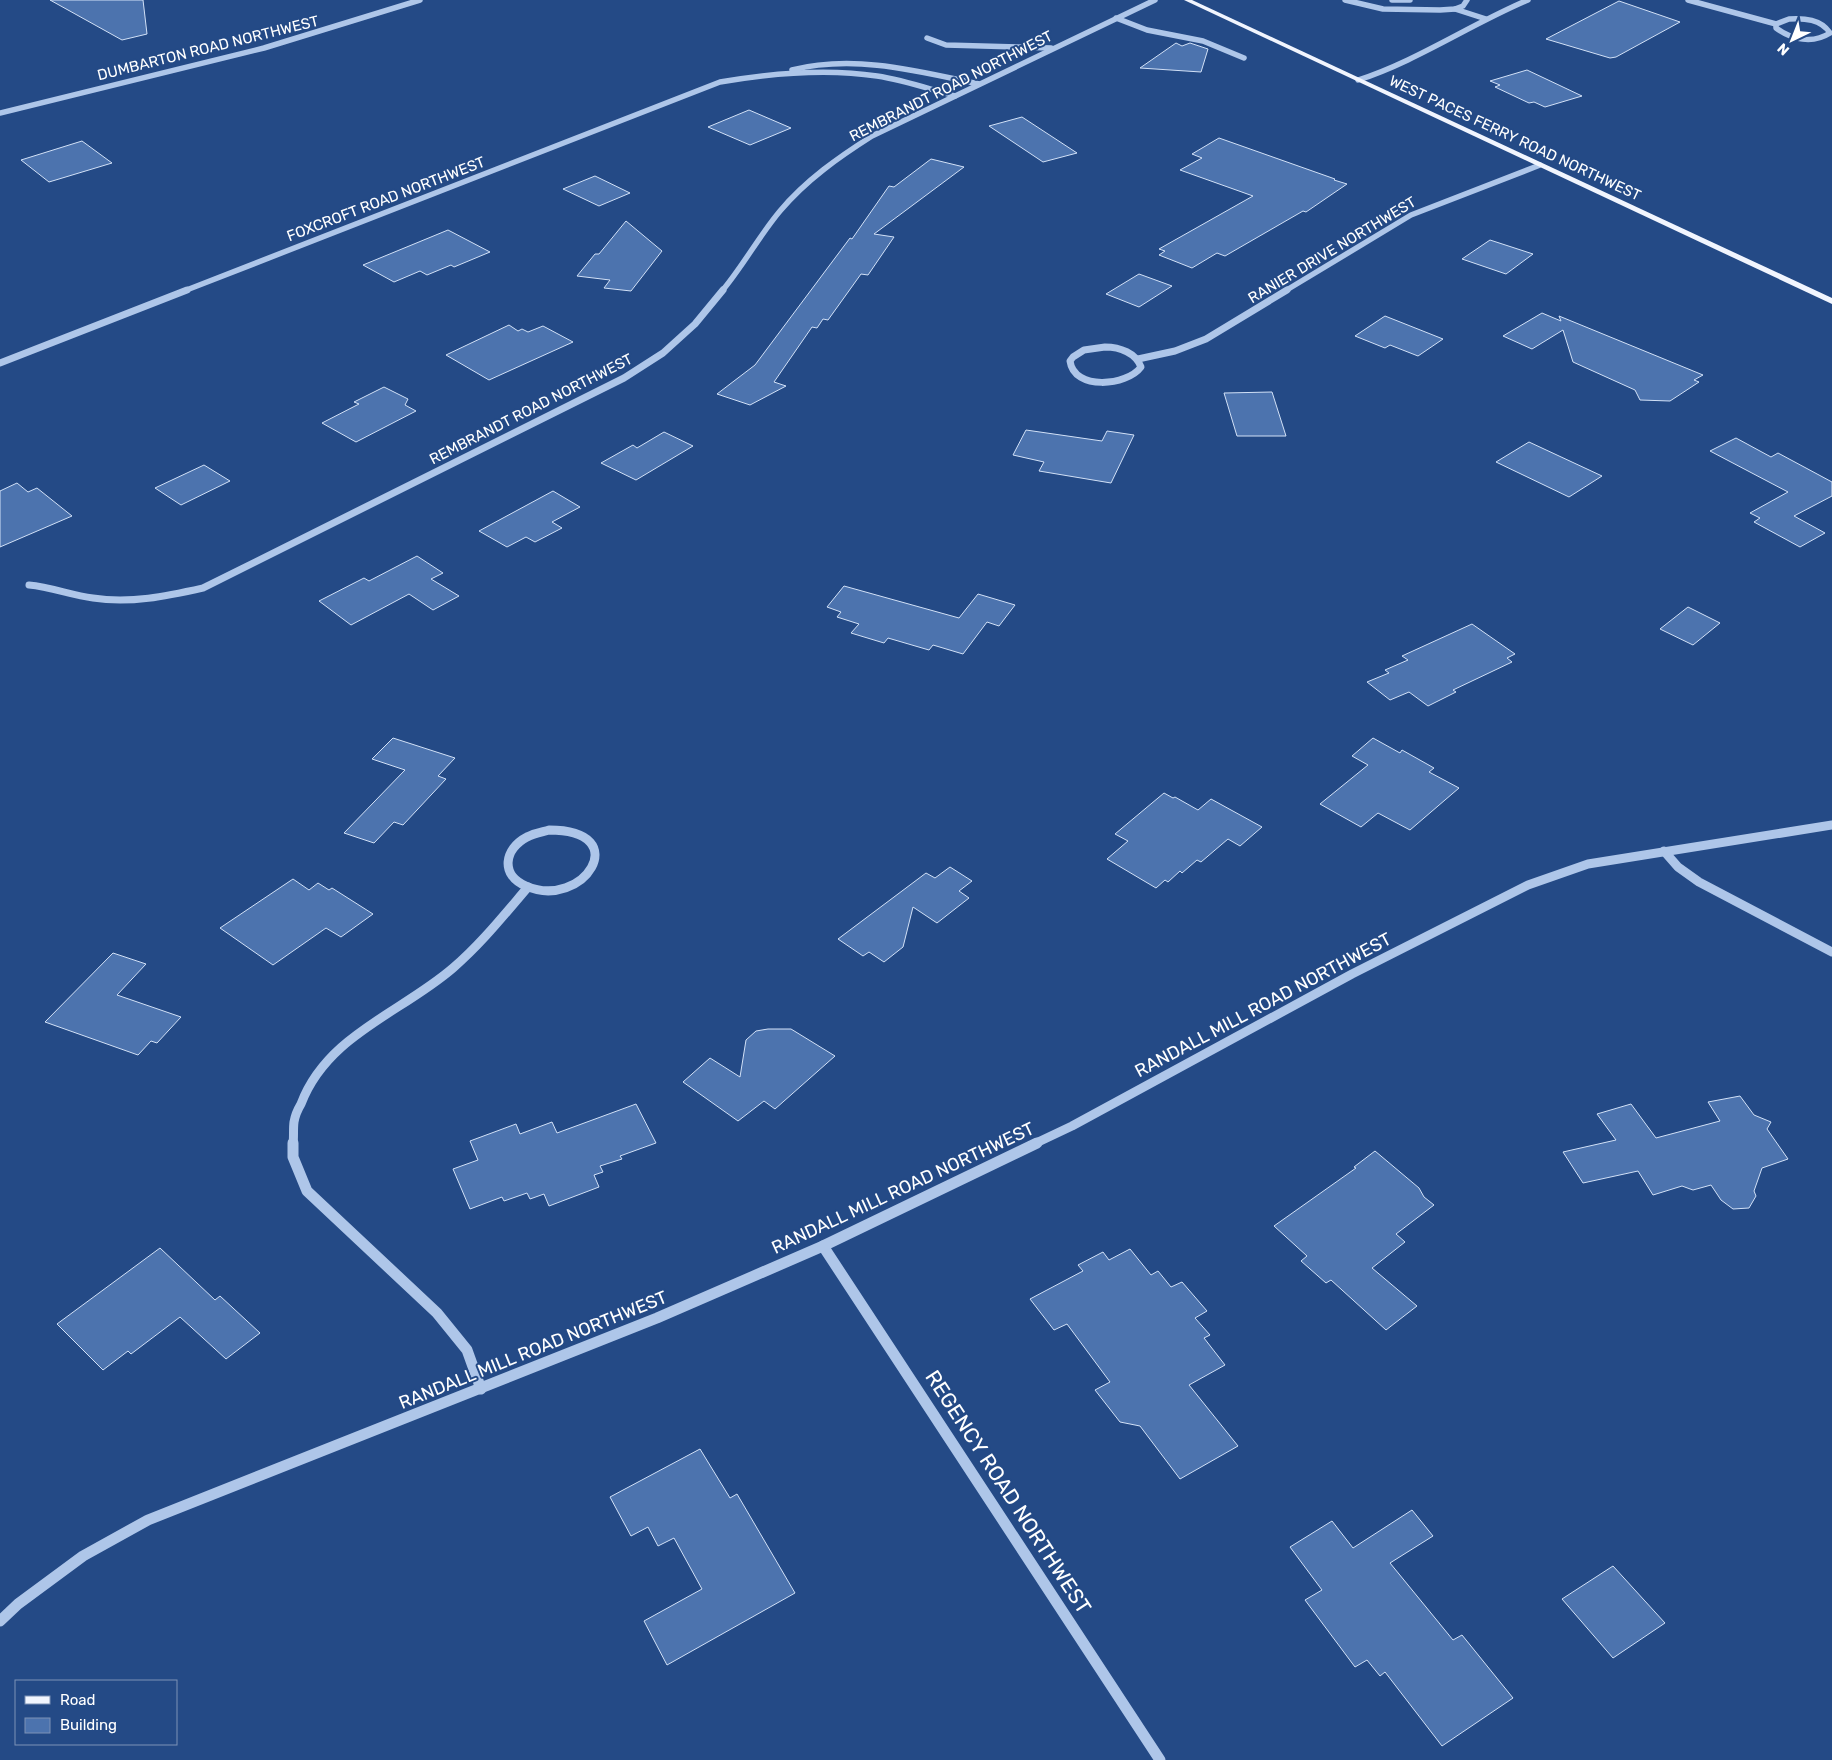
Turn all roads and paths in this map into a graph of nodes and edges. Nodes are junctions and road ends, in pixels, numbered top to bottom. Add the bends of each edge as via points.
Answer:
1 (420, 0) edge
2 (1155, 0) edge
3 (1187, 0) edge
4 (1346, 0) edge
5 (1392, 0) edge
6 (1410, 0) edge
7 (1467, 0) edge
8 (1528, 0) edge
9 (1688, 0) edge
10 (1455, 9) junction
11 (1116, 18) junction
12 (1486, 19) junction
13 (1776, 24) junction
14 (927, 38) dead end
15 (1054, 48) junction
16 (1244, 58) dead end
17 (784, 73) junction
18 (1358, 80) junction
19 (980, 84) junction
20 (955, 96) junction
21 (0, 113) edge
22 (1540, 165) junction
23 (1832, 301) edge
24 (1138, 359) junction
25 (0, 363) edge
26 (29, 585) dead end
27 (1832, 824) edge
28 (1664, 851) junction
29 (528, 887) junction
30 (1832, 952) edge
31 (823, 1246) junction
32 (480, 1389) junction
33 (0, 1621) edge
34 (1160, 1760) edge

1 - 21 street, DUMBARTON ROAD NORTHWEST via 257,51
2 - 11 street, REMBRANDT ROAD NORTHWEST
3 - 18 main road, WEST PACES FERRY ROAD NORTHWEST
4 - 10 street via 1383,9
5 - 6 street
7 - 10 street
8 - 12 street
9 - 13 street
10 - 12 street
11 - 15 street, REMBRANDT ROAD NORTHWEST
11 - 16 street via 1147,30 1203,42
12 - 18 street via 1380,74
13 - 13 street via 1781,32 1800,38 1822,38 1830,33 1824,25 1810,21 1787,20
14 - 15 street via 946,46
15 - 19 street, REMBRANDT ROAD NORTHWEST
17 - 19 street, FOXCROFT ROAD NORTHWEST via 802,66 864,64 921,71
17 - 20 street, FOXCROFT ROAD NORTHWEST via 876,76
17 - 25 street, FOXCROFT ROAD NORTHWEST via 712,85
18 - 22 main road, WEST PACES FERRY ROAD NORTHWEST
19 - 20 street, REMBRANDT ROAD NORTHWEST
20 - 26 street, REMBRANDT ROAD NORTHWEST via 872,136 816,175 779,212 695,324 663,353 624,378 202,588 162,598 122,601
22 - 23 main road, WEST PACES FERRY ROAD NORTHWEST
22 - 24 street, RANIER DRIVE NORTHWEST via 1411,215 1206,339 1175,351
24 - 24 street via 1127,351 1098,347 1074,355 1071,366 1077,374 1108,383 1135,376 1141,367
27 - 28 street, RANDALL MILL ROAD NORTHWEST
28 - 30 street via 1678,867 1699,882
28 - 31 street, RANDALL MILL ROAD NORTHWEST via 1588,864 1528,885 1352,974 1072,1126
29 - 29 street via 542,890 562,888 587,876 596,856 592,844 579,834 557,830 527,837 514,849 508,869 513,878
29 - 32 street via 453,968 354,1035 332,1054 306,1087 294,1120 293,1157 307,1191 437,1313 467,1350
31 - 32 street, RANDALL MILL ROAD NORTHWEST via 657,1318
31 - 34 street, REGENCY ROAD NORTHWEST
32 - 33 street, RANDALL MILL ROAD NORTHWEST via 148,1520 83,1556

